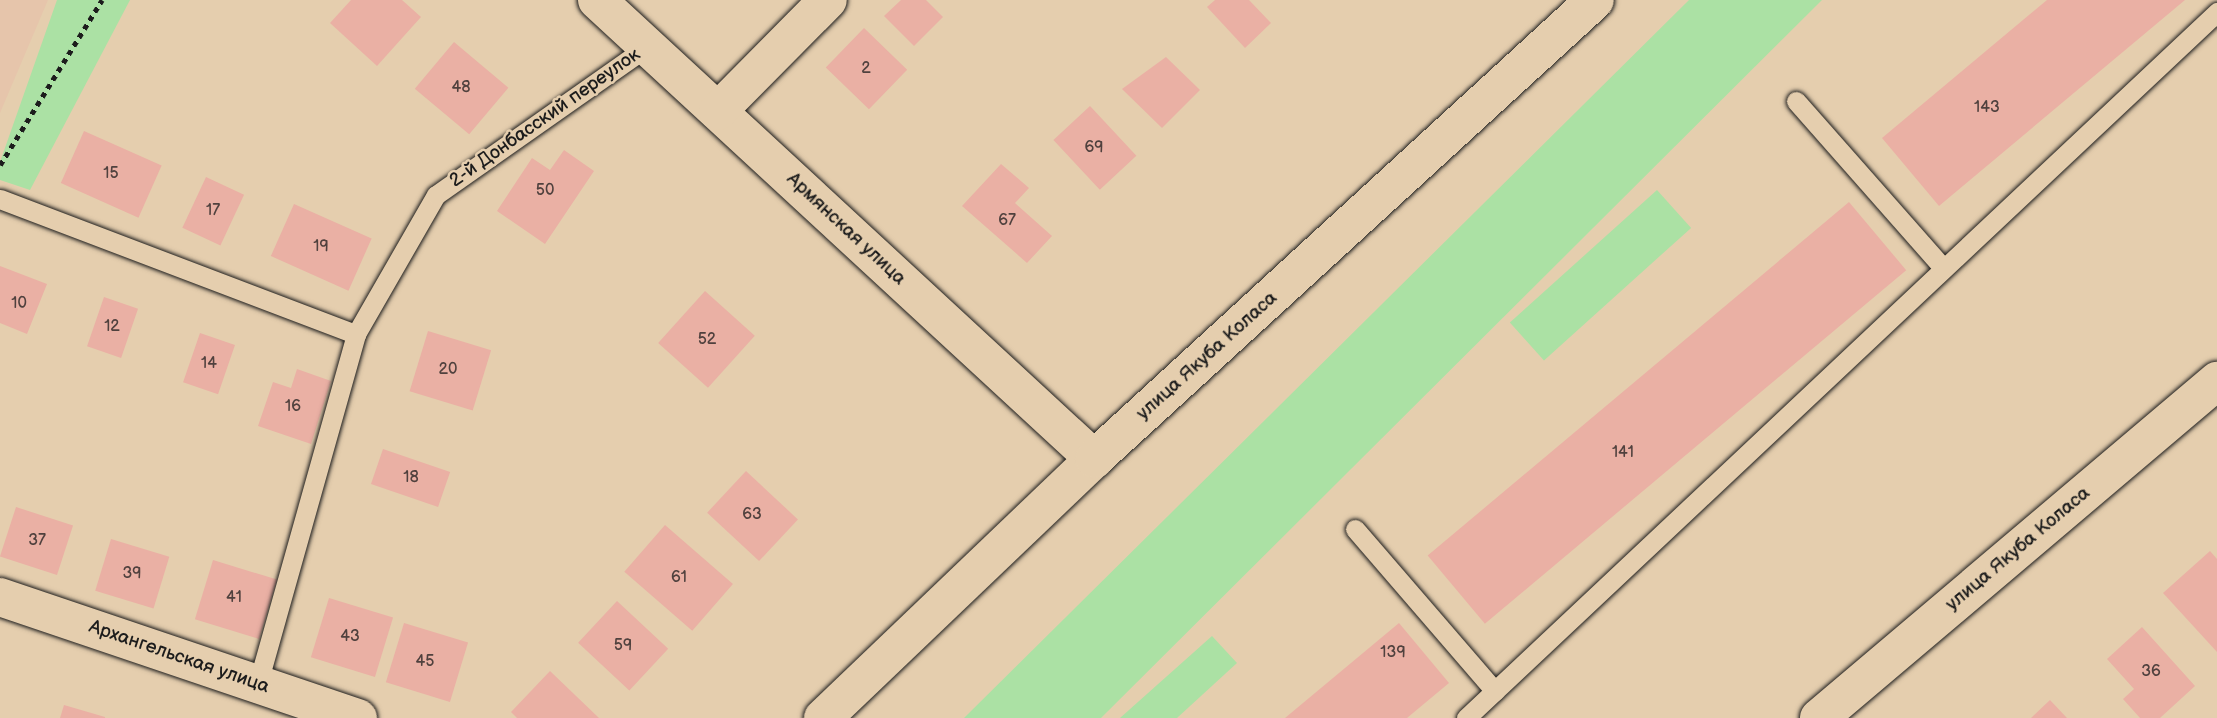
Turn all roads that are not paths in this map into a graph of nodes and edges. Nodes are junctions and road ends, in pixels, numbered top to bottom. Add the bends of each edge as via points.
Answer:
1 (597, 0) edge
2 (828, 0) edge
3 (1595, 0) edge
4 (2217, 12) edge
5 (648, 46) junction
6 (1796, 101) dead end
7 (718, 111) junction
8 (0, 199) edge
9 (1943, 268) junction
10 (356, 334) junction
11 (2217, 381) edge
12 (1094, 459) junction
13 (1355, 529) dead end
14 (0, 597) edge
15 (258, 683) junction
16 (1495, 691) junction
17 (358, 718) edge
18 (823, 718) edge
19 (1466, 718) edge
20 (1818, 718) edge

1 - 5 street, Армянская улица
2 - 7 street
3 - 12 street, улица Якуба Коласа
4 - 9 lane
5 - 7 street, Армянская улица
5 - 10 lane, 2-й Донбасский переулок via 436,195
6 - 9 lane
7 - 12 street, Армянская улица
8 - 10 lane
9 - 16 lane
10 - 15 lane, 2-й Донбасский переулок
11 - 20 street, улица Якуба Коласа
12 - 18 street, улица Якуба Коласа
13 - 16 lane
14 - 15 street, Архангельская улица
15 - 17 street, Архангельская улица
16 - 19 lane

